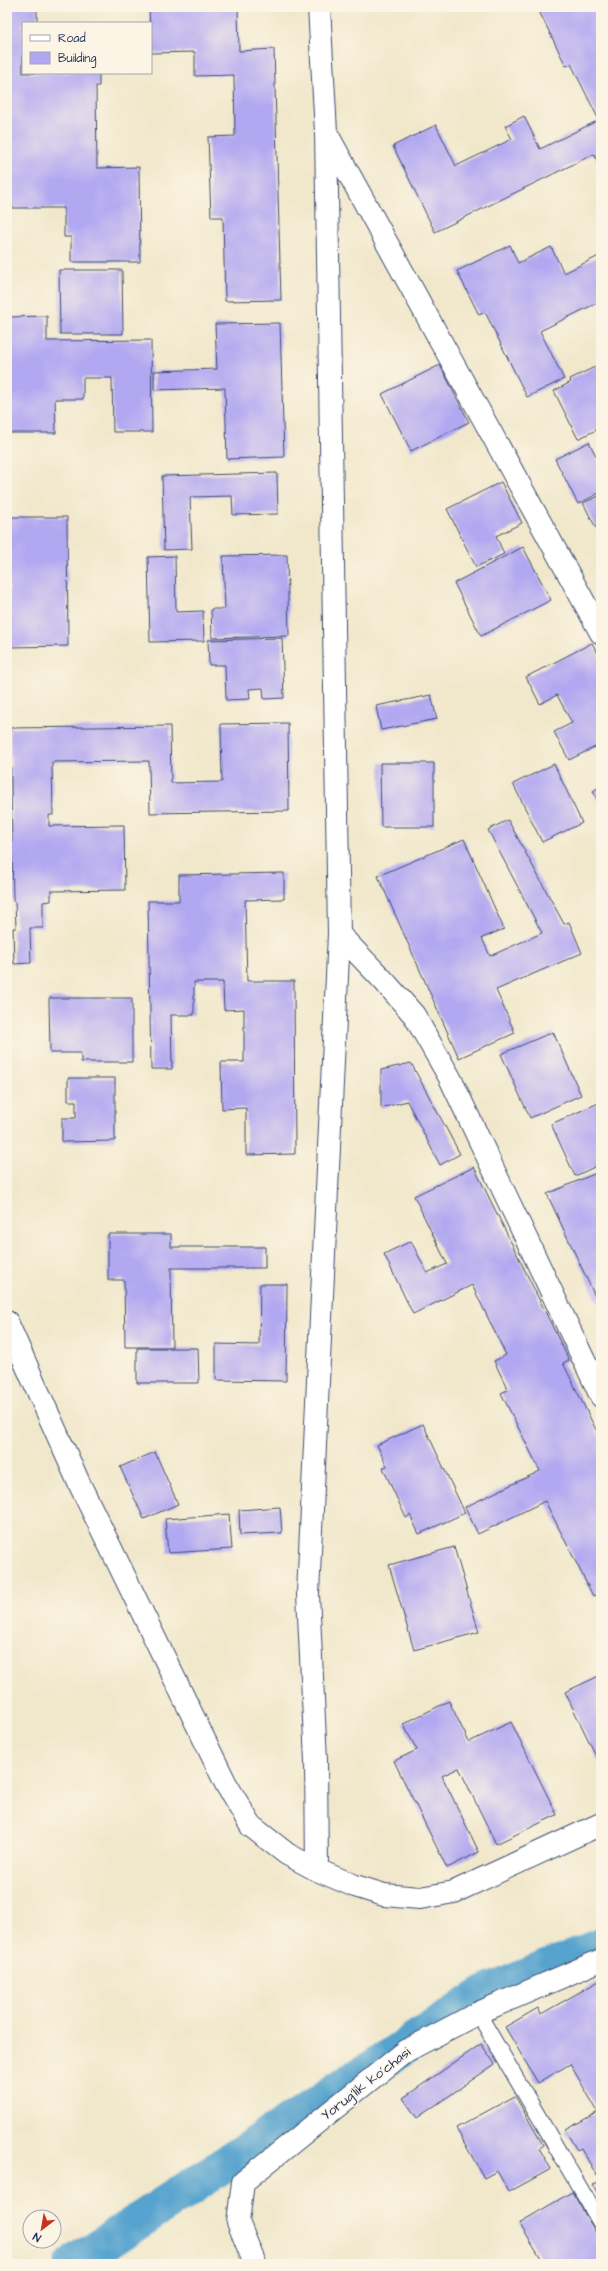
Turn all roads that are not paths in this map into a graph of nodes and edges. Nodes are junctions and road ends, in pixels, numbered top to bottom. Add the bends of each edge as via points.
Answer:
1 (319, 7) edge
2 (326, 132) junction
3 (601, 633) edge
4 (339, 934) junction
5 (7, 1322) edge
6 (601, 1396) edge
7 (601, 1824) edge
8 (317, 1870) junction
9 (601, 1960) edge
10 (478, 2014) junction
11 (601, 2224) edge
12 (256, 2264) edge

1 - 2 street
2 - 3 street
2 - 4 street
4 - 6 street via 414,1015 450,1078
4 - 8 street via 308,1594 316,1761
5 - 8 street via 79,1483 226,1784 252,1826 287,1854
7 - 8 street via 454,1892 420,1898 384,1895
9 - 10 street, Yorug'lik ko'chasi
10 - 11 lane
10 - 12 street, Yorug'lik ko'chasi via 406,2051 243,2182 238,2222

